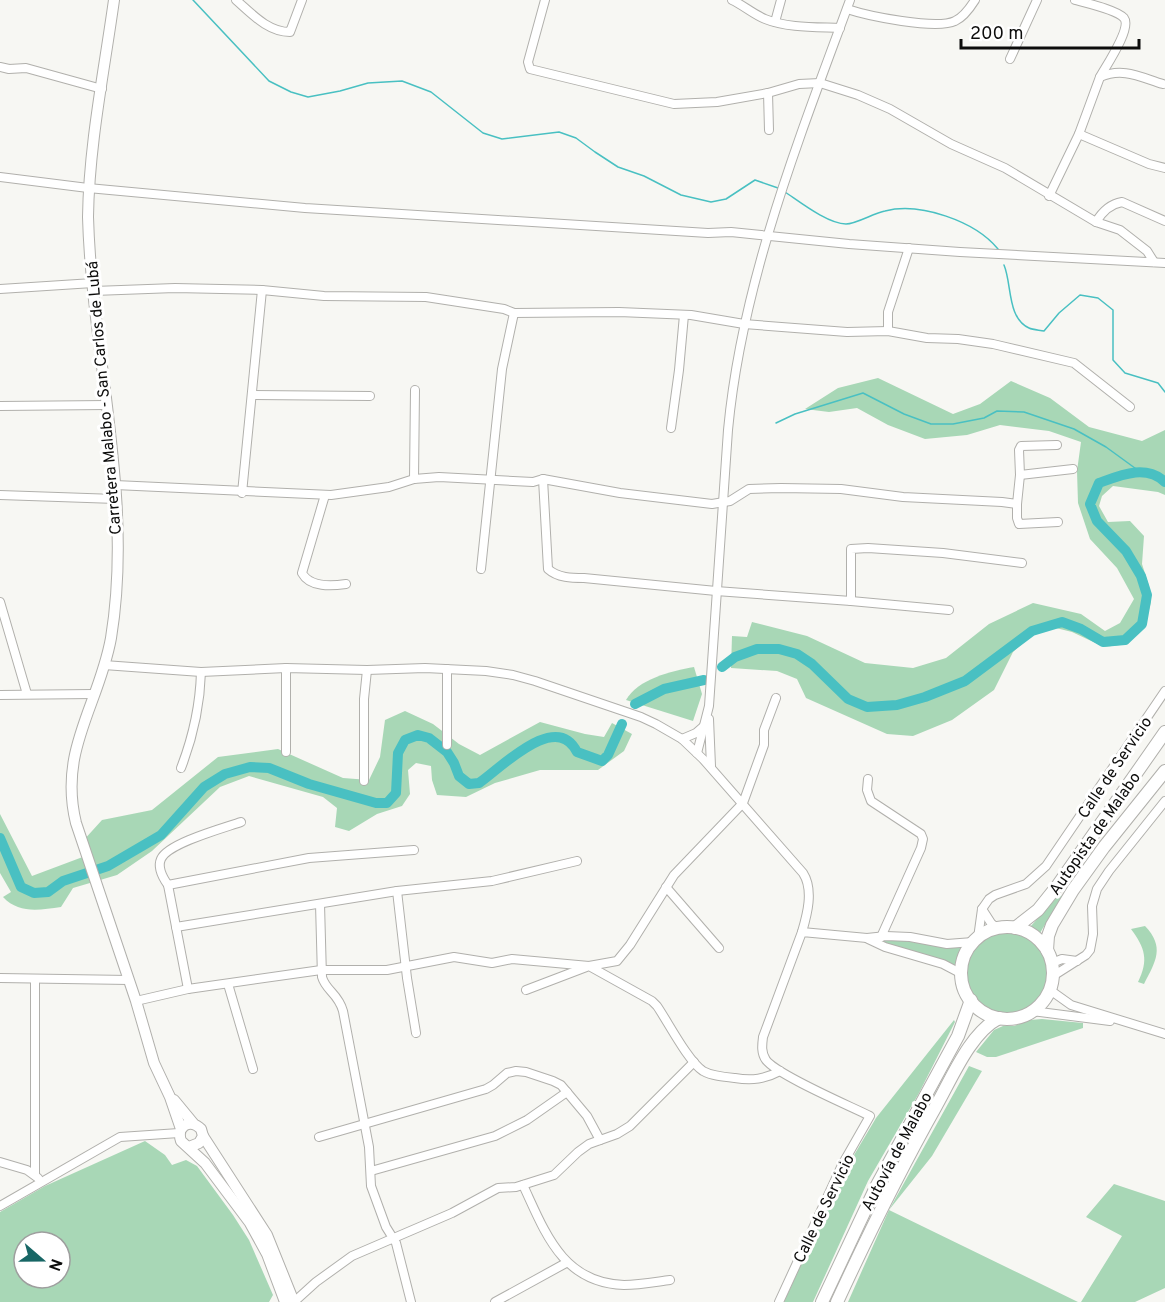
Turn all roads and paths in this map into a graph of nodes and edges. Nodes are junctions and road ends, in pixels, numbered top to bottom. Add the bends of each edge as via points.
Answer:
1 (114, 0) edge
2 (236, 0) edge
3 (302, 0) edge
4 (545, 0) edge
5 (733, 0) edge
6 (781, 0) edge
7 (850, 0) edge
8 (975, 0) edge
9 (1037, 0) edge
10 (1075, 0) edge
11 (847, 9) junction
12 (775, 22) junction
13 (840, 28) junction
14 (1011, 59) dead end
15 (0, 67) edge
16 (1100, 77) junction
17 (819, 83) junction
18 (1163, 84) dead end
19 (102, 89) junction
20 (768, 93) junction
21 (769, 130) dead end
22 (1079, 134) junction
23 (1165, 168) edge
24 (0, 177) edge
25 (88, 189) junction
26 (1049, 196) junction
27 (1165, 221) edge
28 (1096, 222) junction
29 (769, 235) junction
30 (909, 248) junction
31 (1154, 262) junction
32 (1165, 263) edge
33 (94, 287) junction
34 (0, 288) edge
35 (262, 290) junction
36 (514, 313) junction
37 (684, 315) junction
38 (744, 324) junction
39 (888, 332) junction
40 (415, 390) dead end
41 (252, 395) junction
42 (370, 396) dead end
43 (106, 405) junction
44 (0, 406) edge
45 (1130, 406) dead end
46 (671, 428) dead end
47 (1057, 445) dead end
48 (1073, 470) dead end
49 (1020, 474) junction
50 (414, 479) junction
51 (492, 479) junction
52 (543, 479) junction
53 (115, 485) junction
54 (242, 493) junction
55 (0, 495) edge
56 (325, 495) junction
57 (116, 499) junction
58 (722, 503) junction
59 (1017, 504) junction
60 (1058, 522) dead end
61 (1022, 562) dead end
62 (481, 569) dead end
63 (346, 584) dead end
64 (716, 591) junction
65 (851, 601) junction
66 (0, 602) edge
67 (949, 610) dead end
68 (104, 665) junction
69 (286, 668) junction
70 (447, 669) junction
71 (367, 670) junction
72 (201, 672) junction
73 (1165, 691) edge
74 (27, 694) junction
75 (93, 694) junction
76 (0, 695) edge
77 (776, 698) dead end
78 (708, 716) junction
79 (704, 726) junction
80 (1165, 732) edge
81 (682, 739) junction
82 (710, 741) junction
83 (447, 745) dead end
84 (286, 752) dead end
85 (700, 756) junction
86 (181, 768) dead end
87 (711, 768) junction
88 (1165, 771) edge
89 (868, 779) dead end
90 (364, 781) dead end
91 (1165, 801) edge
92 (743, 803) junction
93 (241, 822) dead end
94 (414, 850) dead end
95 (577, 861) dead end
96 (168, 885) junction
97 (666, 887) junction
98 (397, 891) junction
99 (320, 904) junction
100 (982, 909) junction
101 (176, 927) junction
102 (997, 928) junction
103 (1015, 928) junction
104 (802, 932) junction
105 (881, 937) junction
106 (867, 938) junction
107 (976, 940) junction
108 (719, 948) dead end
109 (1047, 950) junction
110 (1077, 961) junction
111 (1052, 963) junction
112 (589, 966) junction
113 (406, 968) junction
114 (321, 970) junction
115 (962, 974) junction
116 (1053, 976) junction
117 (0, 978) edge
118 (34, 980) junction
119 (129, 980) junction
120 (228, 984) junction
121 (188, 989) junction
122 (526, 990) dead end
123 (1050, 990) junction
124 (971, 1000) junction
125 (136, 1001) junction
126 (1032, 1011) junction
127 (999, 1018) junction
128 (1122, 1021) junction
129 (416, 1033) dead end
130 (1165, 1034) edge
131 (694, 1062) junction
132 (253, 1069) dead end
133 (780, 1071) junction
134 (567, 1092) junction
135 (170, 1096) junction
136 (193, 1123) junction
137 (364, 1126) junction
138 (180, 1131) junction
139 (203, 1137) junction
140 (319, 1137) dead end
141 (600, 1140) junction
142 (189, 1147) junction
143 (0, 1162) edge
144 (371, 1171) junction
145 (35, 1174) junction
146 (43, 1182) junction
147 (523, 1185) junction
148 (0, 1206) edge
149 (393, 1237) junction
150 (566, 1263) junction
151 (670, 1280) dead end
152 (285, 1302) edge
153 (294, 1302) edge
154 (411, 1302) edge
155 (495, 1302) edge
156 (779, 1302) edge
157 (822, 1302) edge
158 (837, 1302) edge

1 - 19 main road, Carretera Malabo - San Carlos de Lubá
2 - 3 street via 251,15 281,32 290,32
4 - 20 street via 528,62 530,69 674,104 717,102
5 - 12 street
6 - 12 street
7 - 11 street
8 - 11 street via 961,18 945,24 890,20
9 - 14 street
10 - 16 street via 1123,16 1126,23
11 - 13 street
12 - 13 street
13 - 17 street
15 - 19 street via 26,68
16 - 18 street via 1123,72
16 - 22 street
17 - 20 street
17 - 26 street via 858,94 1005,168
17 - 29 street
19 - 25 main road, Carretera Malabo - San Carlos de Lubá
20 - 21 street
22 - 23 street
22 - 26 street
24 - 25 street
25 - 29 street via 305,208
25 - 33 main road, Carretera Malabo - San Carlos de Lubá
26 - 28 street
27 - 28 street via 1122,202 1115,203
28 - 31 street via 1132,237
29 - 30 street
29 - 38 street
30 - 31 street
30 - 39 street via 888,312
31 - 32 street
33 - 34 street
33 - 35 street
33 - 43 main road, Carretera Malabo - San Carlos de Lubá
35 - 36 street via 324,296 426,297
35 - 41 street
36 - 37 street
36 - 51 street via 502,369
37 - 38 street
37 - 46 street
38 - 39 street
38 - 58 street via 732,388
39 - 45 street via 993,344 1066,360
40 - 50 street
41 - 42 street
41 - 54 street
43 - 44 street
43 - 53 main road, Carretera Malabo - San Carlos de Lubá
47 - 49 street via 1021,446
48 - 49 street
49 - 59 street
50 - 51 street
50 - 56 street via 389,487
51 - 52 street
51 - 62 street
52 - 58 street via 692,503
52 - 64 street via 548,565 552,573 569,578
53 - 54 street
53 - 57 main road, Carretera Malabo - San Carlos de Lubá
54 - 56 street
55 - 57 street
56 - 63 street via 302,573 320,584
57 - 68 main road, Carretera Malabo - San Carlos de Lubá via 117,578 114,619
58 - 59 street via 749,489 781,488 841,489
58 - 64 street
59 - 60 street via 1019,524
61 - 65 street via 851,549
64 - 65 street
64 - 78 street
65 - 67 street
66 - 74 street
68 - 72 street
68 - 75 main road, Carretera Malabo - San Carlos de Lubá
69 - 71 street
69 - 72 street
69 - 84 street
70 - 71 street
70 - 81 street via 500,673 535,681 641,717
70 - 83 street
71 - 90 street
72 - 86 street via 196,718
73 - 100 street, Calle de Servicio via 1046,866 1026,884 989,899
74 - 75 street
74 - 76 street
75 - 119 main road, Carretera Malabo - San Carlos de Lubá via 70,779 72,808
77 - 92 street
78 - 79 street
78 - 82 street
79 - 81 street
79 - 85 street
80 - 103 highway, Autopista de Malabo via 1058,885 1038,910
81 - 85 street
82 - 85 street
82 - 87 street
85 - 87 street
87 - 92 street
88 - 109 highway, Autopista de Malabo via 1073,890 1052,925
89 - 105 street via 871,801 923,839
91 - 110 street via 1097,890 1092,906 1090,950
92 - 97 street
92 - 104 street via 806,878 808,909
93 - 96 street via 184,843 164,855 160,866
94 - 96 street via 309,858
95 - 98 street via 492,881
96 - 101 street
97 - 108 street
97 - 112 street via 622,956 612,963
98 - 99 street
98 - 113 street
99 - 101 street
99 - 114 street
100 - 102 street
100 - 107 street
101 - 121 street
102 - 103 highway
102 - 107 highway
103 - 109 highway via 1037,938
104 - 106 street
104 - 133 street via 762,1044 766,1061
105 - 106 street
105 - 107 street via 947,944
106 - 115 street
107 - 115 highway via 966,954
109 - 111 highway
110 - 111 street via 1062,959
110 - 116 street
111 - 116 highway
112 - 113 street via 512,959 492,963 460,957
112 - 122 street
112 - 131 street via 652,1001
113 - 114 street
113 - 129 street
114 - 120 street
114 - 137 street via 324,983 340,1000
115 - 124 highway
116 - 123 highway
117 - 118 street
118 - 119 street
118 - 145 street
119 - 125 main road
120 - 121 street
120 - 132 street
121 - 125 street
123 - 126 highway
123 - 128 street via 1071,1005
124 - 127 highway via 986,1014
124 - 157 highway, Autovía de Malabo via 958,1036 872,1195
125 - 135 main road via 154,1063
126 - 127 highway via 1020,1017
126 - 128 street
127 - 158 highway, Autovía de Malabo via 985,1028 966,1054 885,1200
128 - 130 street
131 - 133 street via 711,1074 744,1080
131 - 141 street via 630,1126
133 - 156 street, Calle de Servicio via 870,1116 838,1174
134 - 137 street via 554,1081 516,1071 486,1089
134 - 141 street
134 - 144 street via 495,1136
135 - 136 main road
135 - 138 main road
136 - 138 main road
136 - 139 main road via 201,1129
137 - 140 street
137 - 144 street
138 - 142 main road via 183,1143
138 - 146 street via 120,1137
139 - 142 main road
139 - 153 main road via 267,1235
141 - 147 street via 578,1152 554,1175
142 - 152 main road via 250,1223
143 - 145 street
144 - 149 street via 371,1186
145 - 146 street
146 - 148 street
147 - 149 street via 498,1188 437,1220
147 - 150 street via 541,1225
149 - 153 street via 342,1262
149 - 154 street
150 - 151 street via 589,1277 622,1285
150 - 155 street

